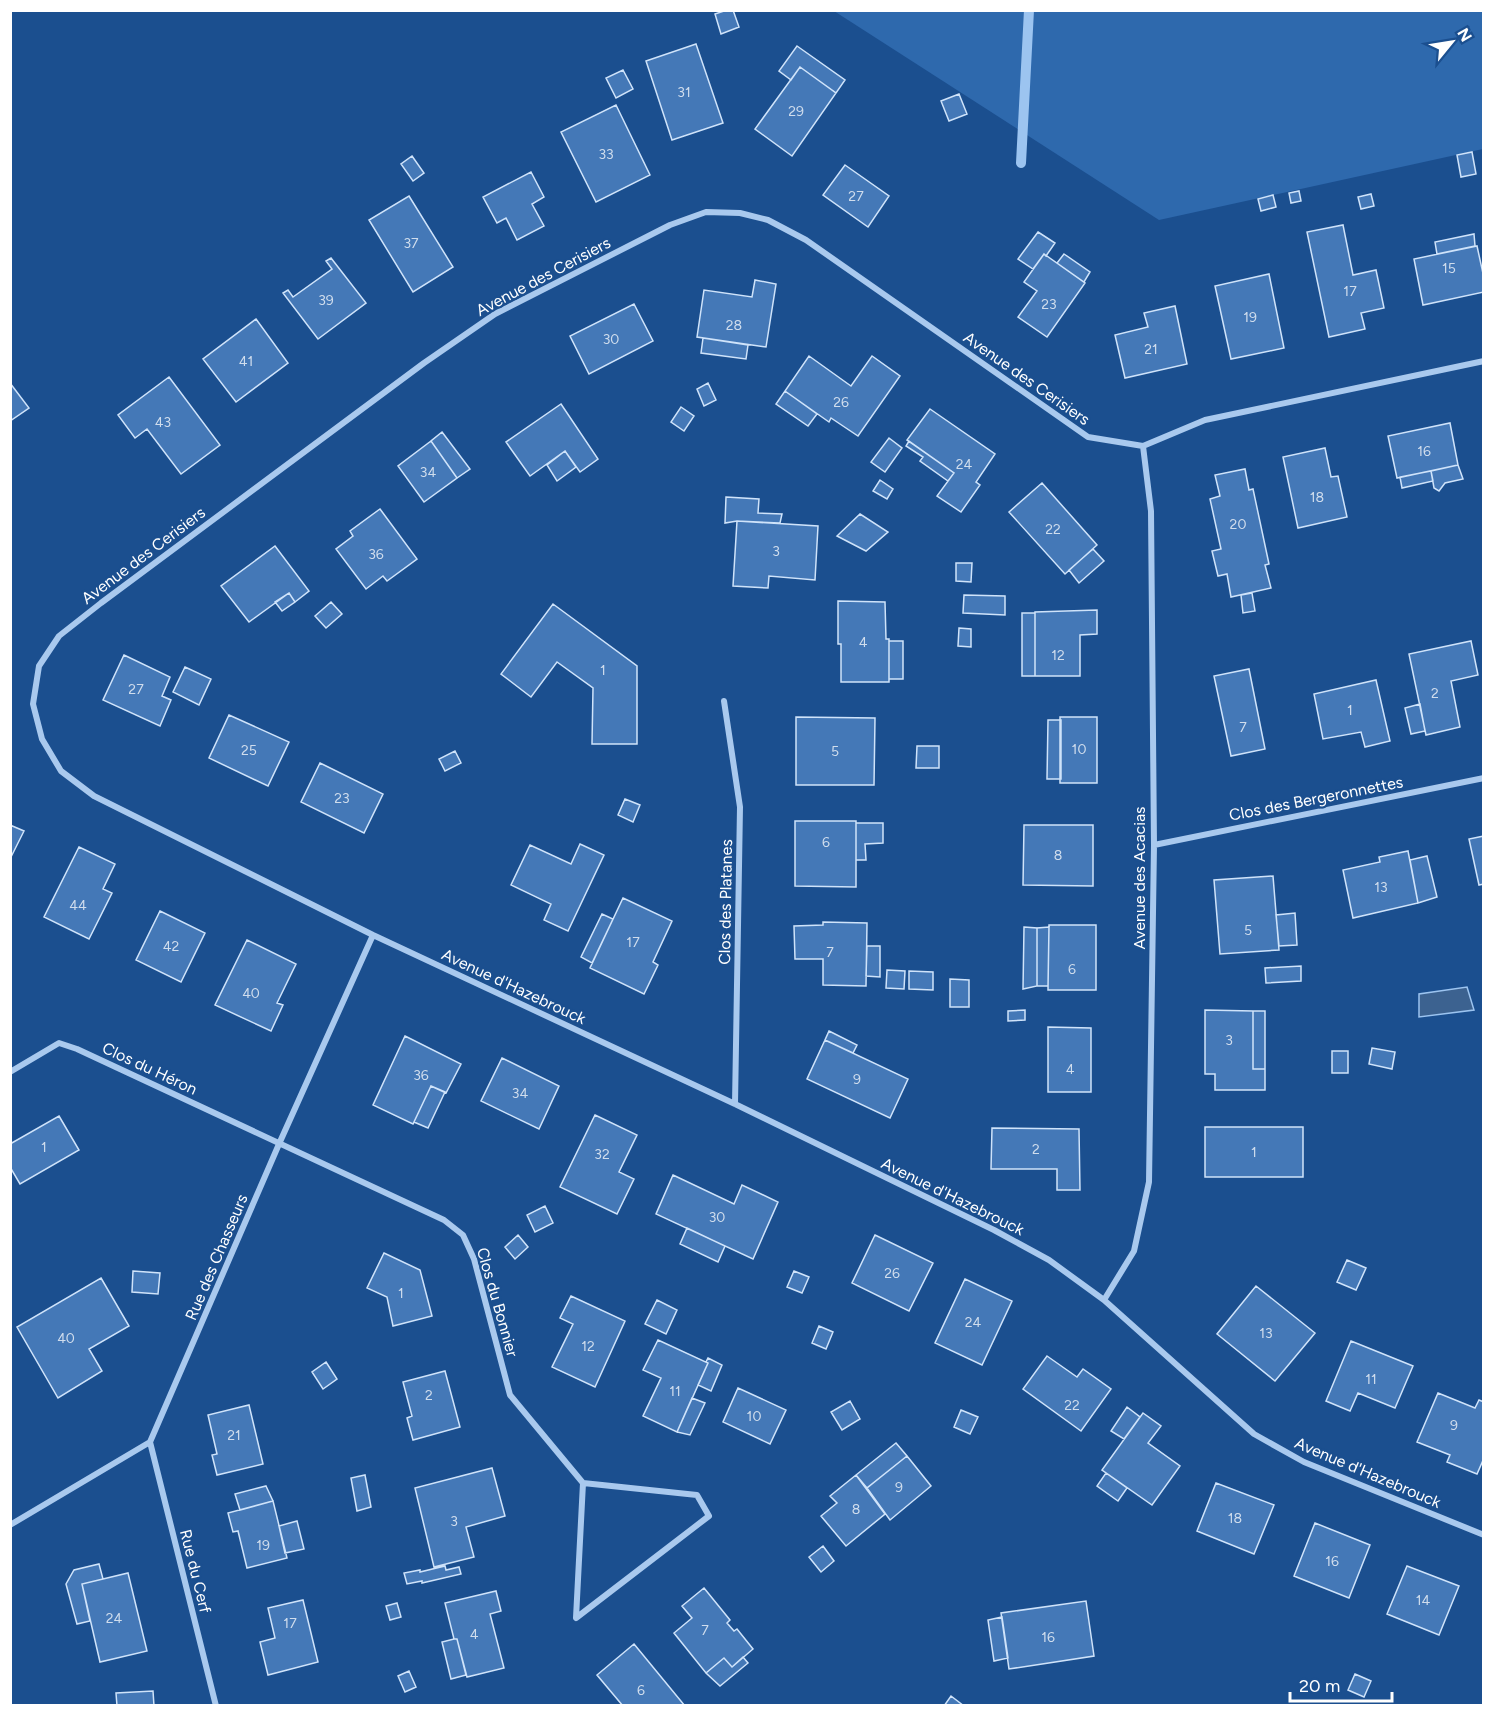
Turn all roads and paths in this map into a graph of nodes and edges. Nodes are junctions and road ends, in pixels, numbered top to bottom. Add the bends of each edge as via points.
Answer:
1 (1484, 361) edge
2 (1143, 446) junction
3 (724, 701) dead end
4 (1484, 778) edge
5 (1154, 844) junction
6 (373, 935) junction
7 (10, 1072) edge
8 (735, 1104) junction
9 (279, 1144) junction
10 (1104, 1300) junction
11 (150, 1443) junction
12 (583, 1483) junction
13 (10, 1525) edge
14 (1484, 1534) edge
15 (216, 1706) edge

1 - 2 street via 1205,420
2 - 5 street, Avenue des Acacias via 1151,511
2 - 6 street, Avenue des Cerisiers via 1088,437 806,240 768,220 740,213 706,212 670,225 495,314 101,603 59,636 39,666 33,704 42,739 61,771 94,796
3 - 8 street, Clos des Platanes via 740,807
4 - 5 street, Clos des Bergeronnettes
5 - 10 street, Avenue des Acacias via 1149,1182 1134,1251
6 - 8 street, Avenue d'Hazebrouck
6 - 9 street, Rue des Chasseurs
7 - 9 street, Clos du Héron via 59,1043
8 - 10 street, Avenue d'Hazebrouck via 994,1230 1049,1260
9 - 11 street, Rue des Chasseurs
9 - 12 street, Clos du Bonnier via 444,1220 463,1235 474,1259 510,1395
10 - 14 street, Avenue d'Hazebrouck via 1254,1434 1304,1462
11 - 13 street
11 - 15 street, Rue du Cerf
12 - 12 street via 697,1495 709,1516 576,1618

